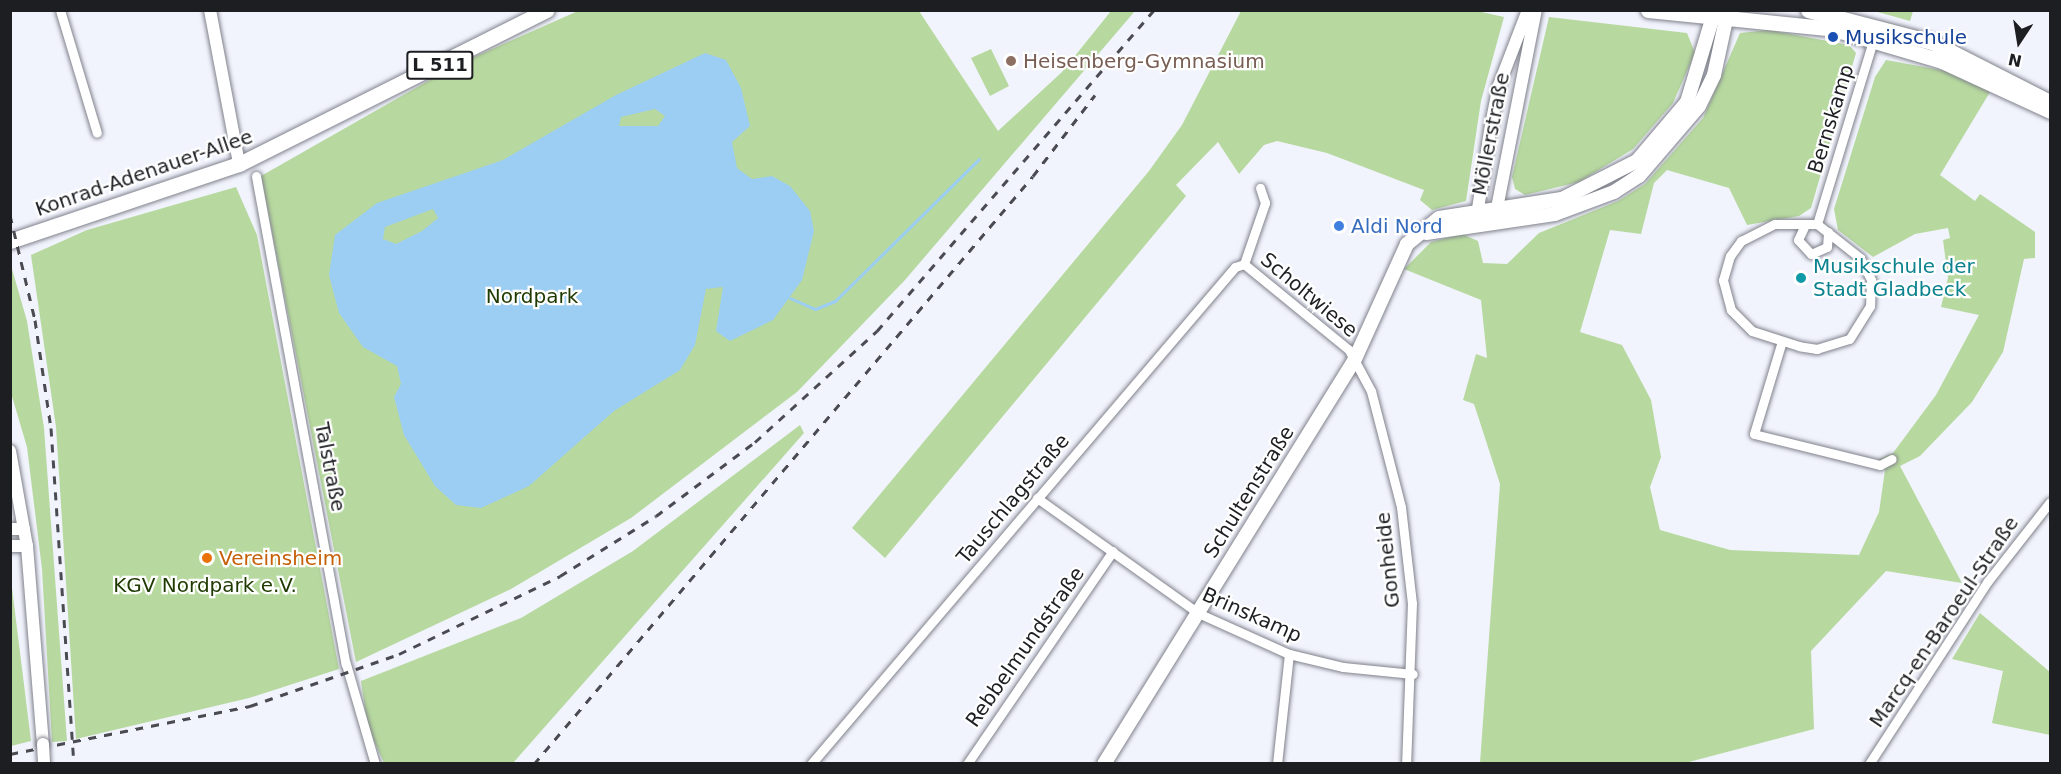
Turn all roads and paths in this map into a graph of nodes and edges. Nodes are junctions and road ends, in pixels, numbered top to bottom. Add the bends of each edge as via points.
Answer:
1 (60, 10) edge
2 (210, 10) edge
3 (547, 10) edge
4 (1528, 10) edge
5 (1536, 10) edge
6 (1648, 10) edge
7 (1809, 10) edge
8 (1721, 13) edge
9 (1875, 32) junction
10 (2050, 102) edge
11 (2050, 111) edge
12 (97, 133) dead end
13 (239, 164) junction
14 (256, 176) dead end
15 (1260, 188) dead end
16 (1497, 208) junction
17 (1478, 209) junction
18 (1487, 221) junction
19 (1817, 224) junction
20 (1804, 227) junction
21 (1828, 232) junction
22 (1416, 237) junction
23 (10, 241) edge
24 (1244, 264) junction
25 (1782, 341) junction
26 (1354, 362) junction
27 (11, 455) edge
28 (1892, 459) dead end
29 (10, 494) edge
30 (1037, 498) junction
31 (2050, 502) edge
32 (10, 529) edge
33 (24, 529) junction
34 (10, 546) edge
35 (27, 546) junction
36 (1113, 551) junction
37 (1198, 613) junction
38 (1289, 654) junction
39 (1413, 674) junction
40 (44, 764) edge
41 (375, 764) edge
42 (811, 764) edge
43 (967, 764) edge
44 (1104, 764) edge
45 (1276, 764) edge
46 (1406, 764) edge
47 (1869, 764) edge

1 - 12 street
2 - 13 street
3 - 13 main road, Konrad-Adenauer-Allee / L 511
4 - 17 street, Möllerstraße via 1499,85
5 - 16 street, Möllerstraße
6 - 8 main road
7 - 9 main road
8 - 9 main road
8 - 16 main road, Schultenstraße via 1687,102 1637,161 1562,199
8 - 18 main road via 1699,106 1639,176 1614,192 1555,214
9 - 10 main road via 1972,58
9 - 11 main road
9 - 19 street, Bernskamp
13 - 23 main road, Konrad-Adenauer-Allee / L 511
14 - 41 street, Talstraße via 346,664
15 - 24 street, Scholtwiese via 1265,203
16 - 17 main road, Schultenstraße
16 - 18 street, Möllerstraße
17 - 18 street, Möllerstraße
17 - 22 main road, Schultenstraße via 1439,218
18 - 22 main road
19 - 20 street
19 - 21 street
20 - 21 street via 1798,240 1811,254 1827,247
20 - 25 street via 1775,224 1751,235 1735,249 1724,273 1725,295 1737,319 1752,331
21 - 25 street via 1867,268 1872,292 1867,315 1850,339 1836,345 1817,349
22 - 26 main road, Schultenstraße via 1396,261
24 - 26 street, Scholtwiese via 1349,350
24 - 30 street, Tauschlagstraße via 1235,267
25 - 28 street via 1754,434 1880,465
26 - 37 main road, Schultenstraße
26 - 39 street, Gonheide via 1371,391 1401,507 1412,603
27 - 29 street
27 - 33 street
30 - 36 street, Brinskamp
30 - 42 street, Tauschlagstraße
31 - 47 street, Marcq-en-Baroeul-Straße via 1989,581
32 - 33 street
33 - 35 street
34 - 35 street
35 - 40 street, bridge
36 - 37 street, Brinskamp
36 - 43 street, Rebbelmundstraße
37 - 38 street, Brinskamp
37 - 44 main road, Schultenstraße
38 - 39 street, Brinskamp via 1343,667
38 - 45 street
39 - 46 street, Gonheide

